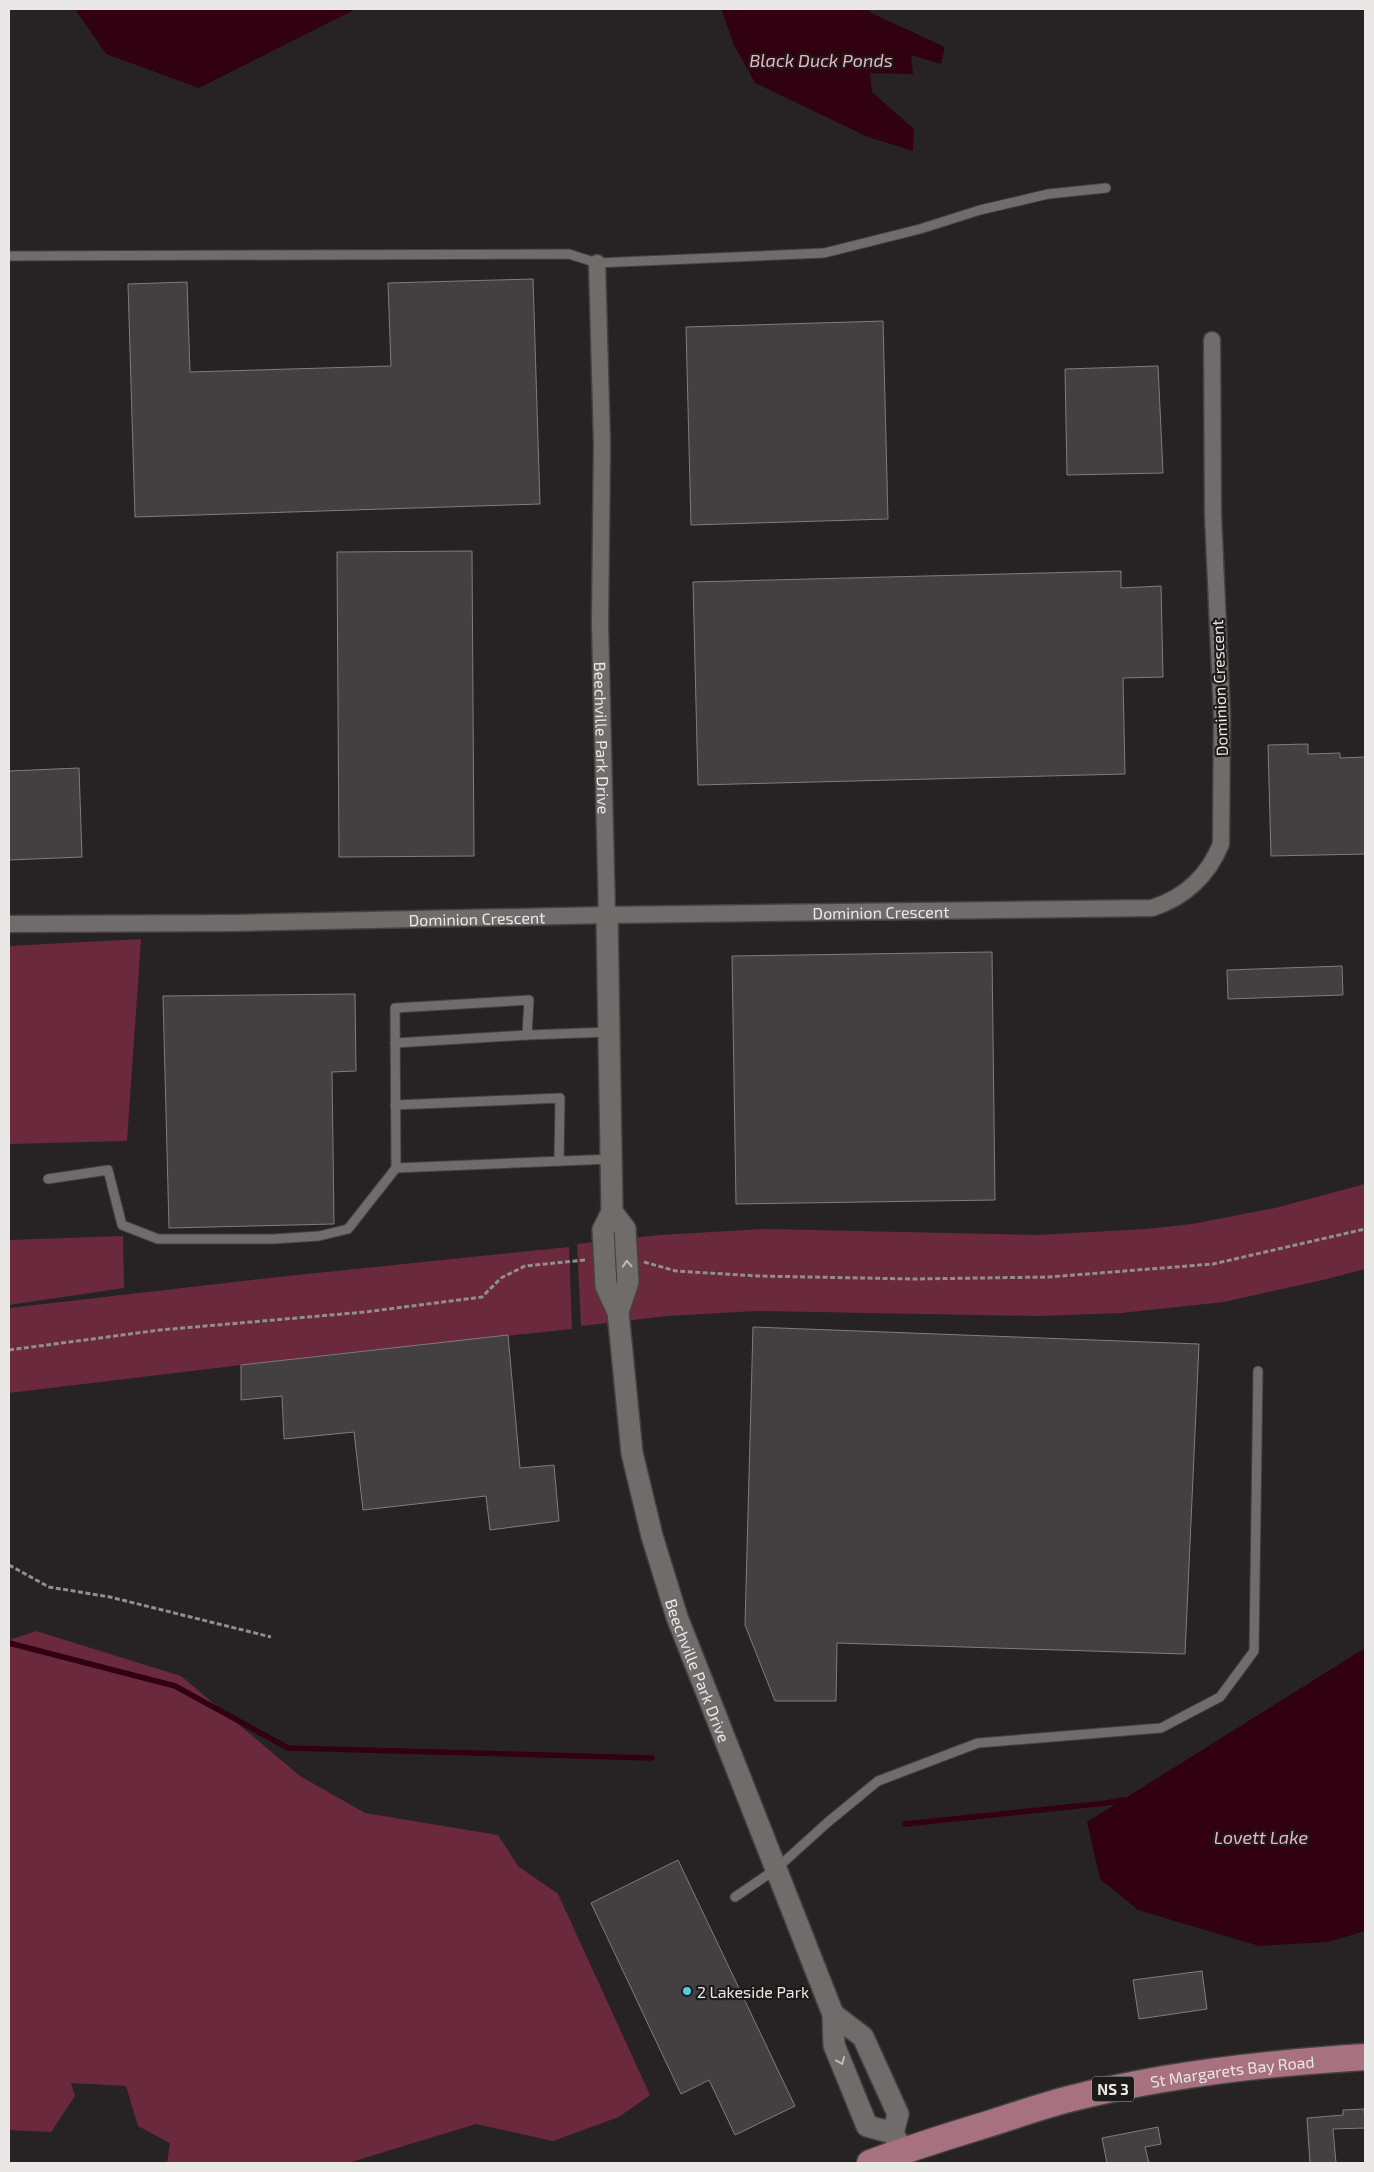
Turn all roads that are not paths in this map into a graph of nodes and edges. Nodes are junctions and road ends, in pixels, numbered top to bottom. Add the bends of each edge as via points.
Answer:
1 (1106, 188) dead end
2 (9, 256) edge
3 (597, 262) junction
4 (1212, 340) dead end
5 (608, 914) junction
6 (9, 924) edge
7 (609, 1032) junction
8 (527, 1035) junction
9 (395, 1043) junction
10 (395, 1105) junction
11 (612, 1160) junction
12 (559, 1162) junction
13 (396, 1168) junction
14 (48, 1179) dead end
15 (612, 1212) junction
16 (618, 1312) junction
17 (1258, 1370) dead end
18 (776, 1869) junction
19 (735, 1897) dead end
20 (833, 2014) junction
21 (1365, 2057) edge
22 (901, 2149) edge
23 (870, 2163) edge

1 - 3 lane via 1048,194 824,252
2 - 3 lane via 569,254
3 - 5 street, Beechville Park Drive via 602,444 600,614
4 - 5 street, Dominion Crescent via 1213,514 1222,716 1220,844 1212,863 1196,883 1176,899 1152,908
5 - 6 street, Dominion Crescent via 236,923
5 - 7 street, Beechville Park Drive
7 - 8 lane
7 - 11 street, Beechville Park Drive
8 - 9 lane
8 - 9 lane via 529,1000 395,1008
9 - 10 lane
10 - 12 lane via 560,1098
10 - 13 lane
11 - 12 lane
11 - 15 street, Beechville Park Drive
12 - 13 lane
13 - 14 lane via 348,1229 319,1236 273,1239 158,1239 122,1225 108,1170
15 - 16 street, Beechville Park Drive via 603,1230 604,1259 606,1286
16 -> 15 street, Beechville Park Drive via 628,1282 625,1229
16 - 18 street, Beechville Park Drive via 632,1453 652,1536 677,1617
17 - 18 lane via 1254,1651 1220,1697 1160,1728 978,1743 950,1753 878,1781
18 - 19 lane
18 - 20 street, Beechville Park Drive
20 - 22 street, Beechville Park Drive via 863,2038 898,2114
20 -> 22 street, Beechville Park Drive via 834,2045 867,2126
21 - 22 main road, St Margarets Bay Road / NS 3 via 1230,2069 1145,2083 1068,2099
22 - 23 main road, St Margarets Bay Road / NS 3

